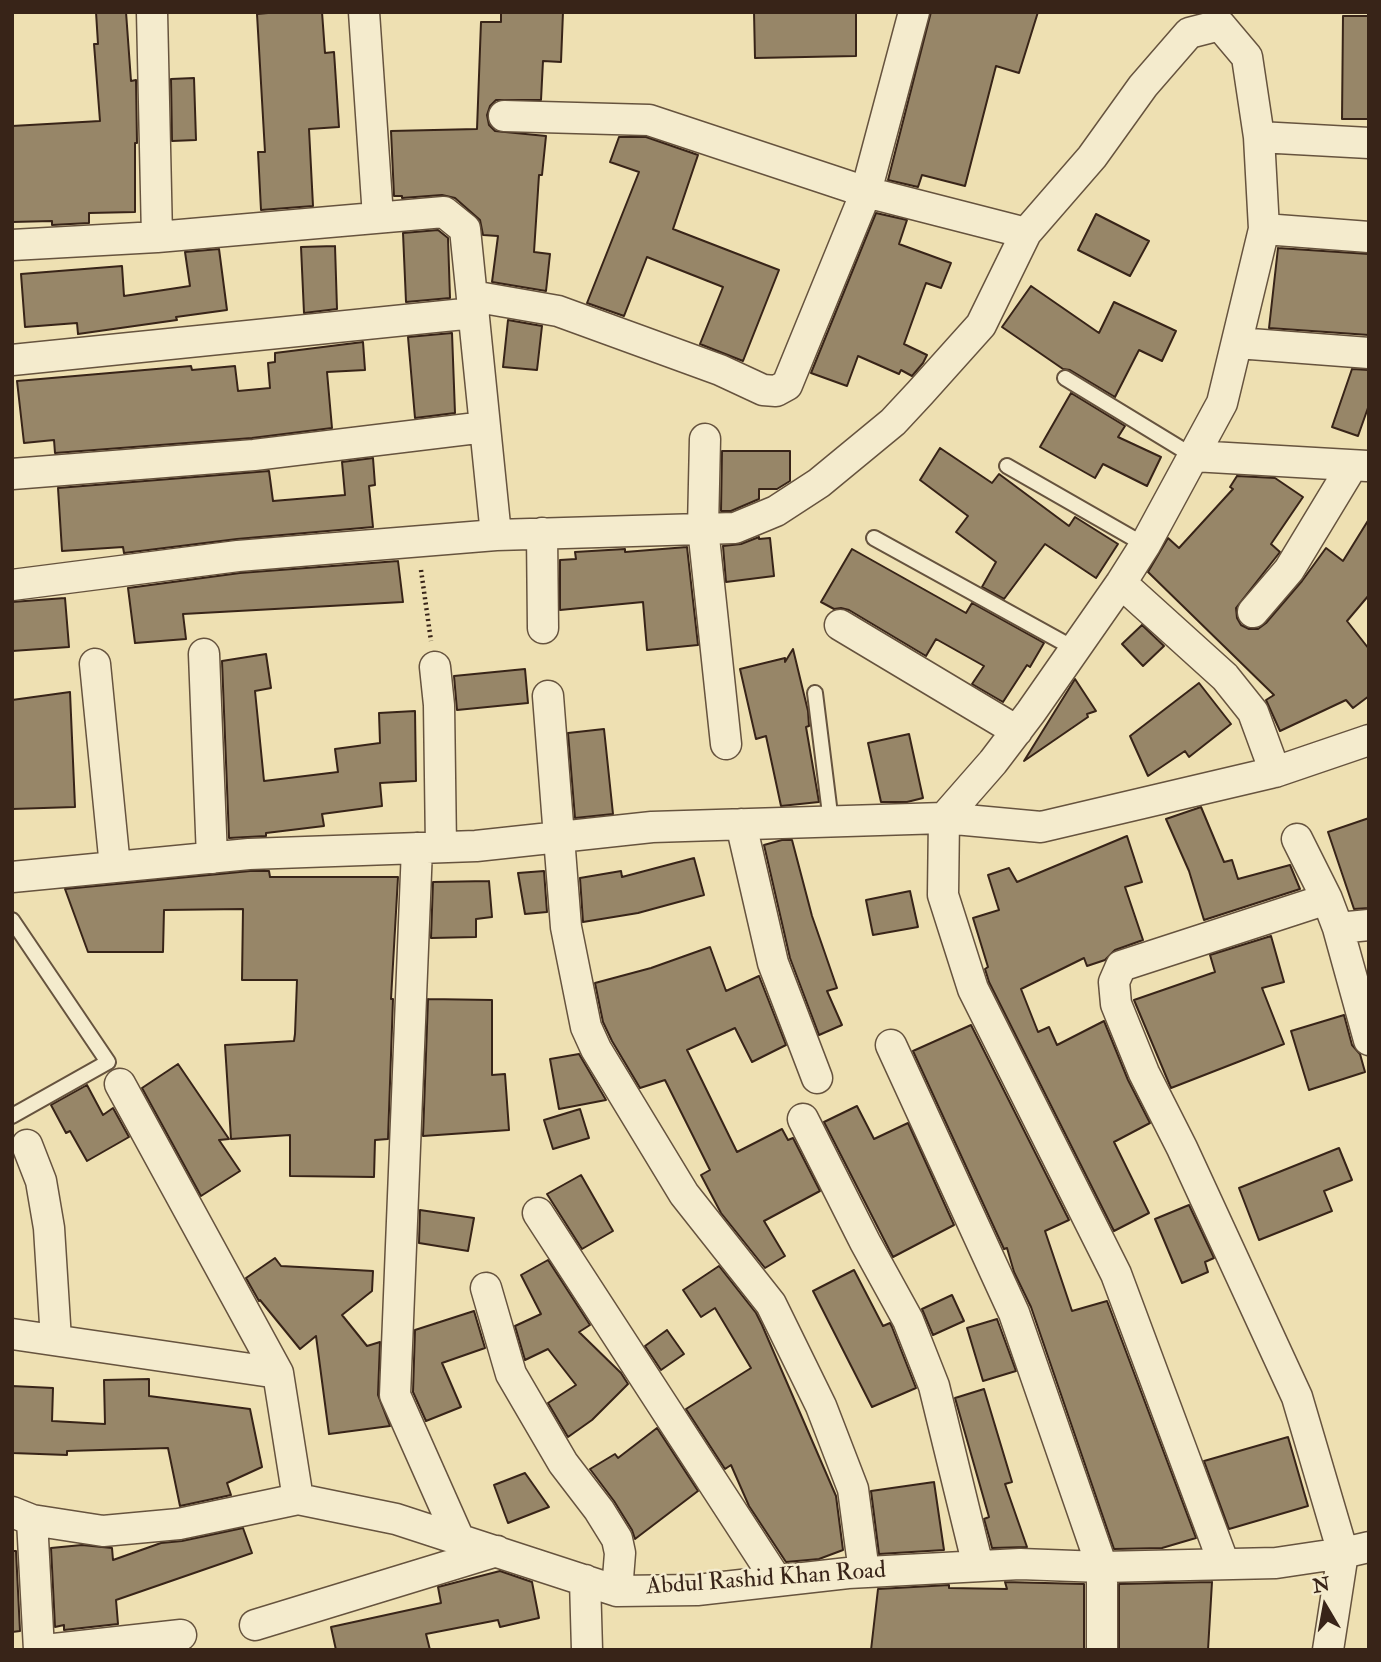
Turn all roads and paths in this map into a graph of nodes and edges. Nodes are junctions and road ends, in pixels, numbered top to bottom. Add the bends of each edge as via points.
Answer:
1 (152, 12) edge
2 (364, 12) edge
3 (914, 12) edge
4 (1221, 17) edge
5 (504, 116) dead end
6 (1259, 138) junction
7 (1369, 143) edge
8 (866, 192) junction
9 (378, 217) junction
10 (1264, 229) junction
11 (1027, 233) junction
12 (157, 237) junction
13 (1369, 237) edge
14 (12, 246) edge
15 (473, 305) junction
16 (1237, 343) junction
17 (1369, 354) edge
18 (12, 360) edge
19 (1065, 378) dead end
20 (485, 427) junction
21 (705, 439) dead end
22 (1193, 456) junction
23 (1360, 466) edge
24 (1007, 467) dead end
25 (12, 474) edge
26 (703, 528) junction
27 (542, 533) junction
28 (496, 534) junction
29 (874, 538) dead end
30 (417, 541) junction
31 (1145, 545) junction
32 (1121, 583) junction
33 (12, 585) edge
34 (1253, 612) dead end
35 (840, 625) dead end
36 (543, 628) dead end
37 (1075, 649) junction
38 (204, 654) dead end
39 (95, 664) dead end
40 (435, 667) joint
41 (815, 693) dead end
42 (548, 696) dead end
43 (1017, 731) junction
44 (1369, 740) edge
45 (726, 744) dead end
46 (1275, 772) junction
47 (944, 818) junction
48 (831, 822) junction
49 (741, 824) junction
50 (560, 837) junction
51 (1297, 839) dead end
52 (429, 848) junction
53 (212, 858) junction
54 (116, 867) junction
55 (12, 877) edge
56 (1328, 899) junction
57 (12, 920) edge
58 (1369, 925) edge
59 (1338, 928) junction
60 (1369, 1040) edge
61 (891, 1045) dead end
62 (817, 1078) dead end
63 (120, 1084) dead end
64 (12, 1116) edge
65 (803, 1119) dead end
66 (27, 1146) dead end
67 (538, 1213) dead end
68 (486, 1288) dead end
69 (12, 1334) edge
70 (56, 1340) junction
71 (278, 1373) junction
72 (298, 1499) junction
73 (22, 1516) edge
74 (459, 1539) junction
75 (1356, 1550) edge
76 (497, 1551) junction
77 (1224, 1564) junction
78 (978, 1566) junction
79 (1102, 1567) junction
80 (863, 1572) junction
81 (585, 1580) junction
82 (777, 1581) junction
83 (617, 1591) junction
84 (256, 1625) dead end
85 (181, 1635) dead end
86 (39, 1650) edge
87 (45, 1650) edge
88 (587, 1650) edge
89 (1102, 1650) edge
90 (1328, 1650) edge

1 - 12 street
2 - 9 street
3 - 8 street
4 - 6 street via 1247,57
4 - 11 street via 1189,33
5 - 8 street via 649,120
6 - 7 street
6 - 10 street
8 - 11 street
8 - 15 street via 787,385 776,391 762,390 558,311
9 - 12 street
9 - 15 street via 444,212 465,229
10 - 13 street
10 - 16 street
11 - 26 street via 981,325 893,422 819,483 776,511 735,528
12 - 14 street
15 - 18 street
15 - 20 street
16 - 17 street
16 - 22 street via 1222,403
19 - 22 lane
20 - 25 street via 254,455
20 - 28 street
21 - 26 street
22 - 23 street
22 - 31 street
23 - 34 street via 1289,570
24 - 31 lane
26 - 27 street
26 - 45 street
27 - 28 street
27 - 36 street
28 - 30 street
29 - 37 lane
30 - 33 street via 238,556
30 - 40 path
31 - 32 street
32 - 37 street
32 - 46 street via 1224,677 1253,712
35 - 43 street
37 - 43 street
38 - 53 street
39 - 54 street
40 - 52 street via 439,705
41 - 48 lane
42 - 50 street
43 - 47 street
44 - 46 street
46 - 47 street via 1041,827
47 - 48 street
47 - 77 street via 943,895 973,989 1116,1274
48 - 49 street
49 - 50 street
49 - 62 street via 773,963
50 - 52 street
50 - 80 street via 566,927 586,1027 684,1194 771,1304 821,1406 853,1489
51 - 56 street
52 - 53 street
52 - 74 street via 395,1395
53 - 54 street
54 - 55 street
56 - 59 street
56 - 75 street via 1121,966 1114,982 1116,1004 1144,1073 1297,1397
57 - 64 lane via 108,1062
58 - 59 street
59 - 60 street
61 - 79 street via 1014,1313
63 - 71 street
65 - 78 street via 908,1320 926,1364
66 - 70 street via 41,1181 49,1228
67 - 82 street
68 - 83 street via 510,1374 563,1463 617,1539
69 - 70 street
70 - 71 street
71 - 72 street
72 - 73 street, Abdul Rashid Khan Road via 179,1524 103,1531
72 - 74 street, Abdul Rashid Khan Road via 396,1518
73 - 86 street
74 - 76 street, Abdul Rashid Khan Road
75 - 77 street, Abdul Rashid Khan Road via 1276,1563
75 - 90 street
76 - 81 street, Abdul Rashid Khan Road
76 - 84 street
77 - 79 street, Abdul Rashid Khan Road
78 - 79 street, Abdul Rashid Khan Road
78 - 80 street, Abdul Rashid Khan Road
79 - 89 street
80 - 82 street, Abdul Rashid Khan Road
81 - 83 street, Abdul Rashid Khan Road
81 - 88 street
82 - 83 street, Abdul Rashid Khan Road via 697,1590
85 - 87 street

